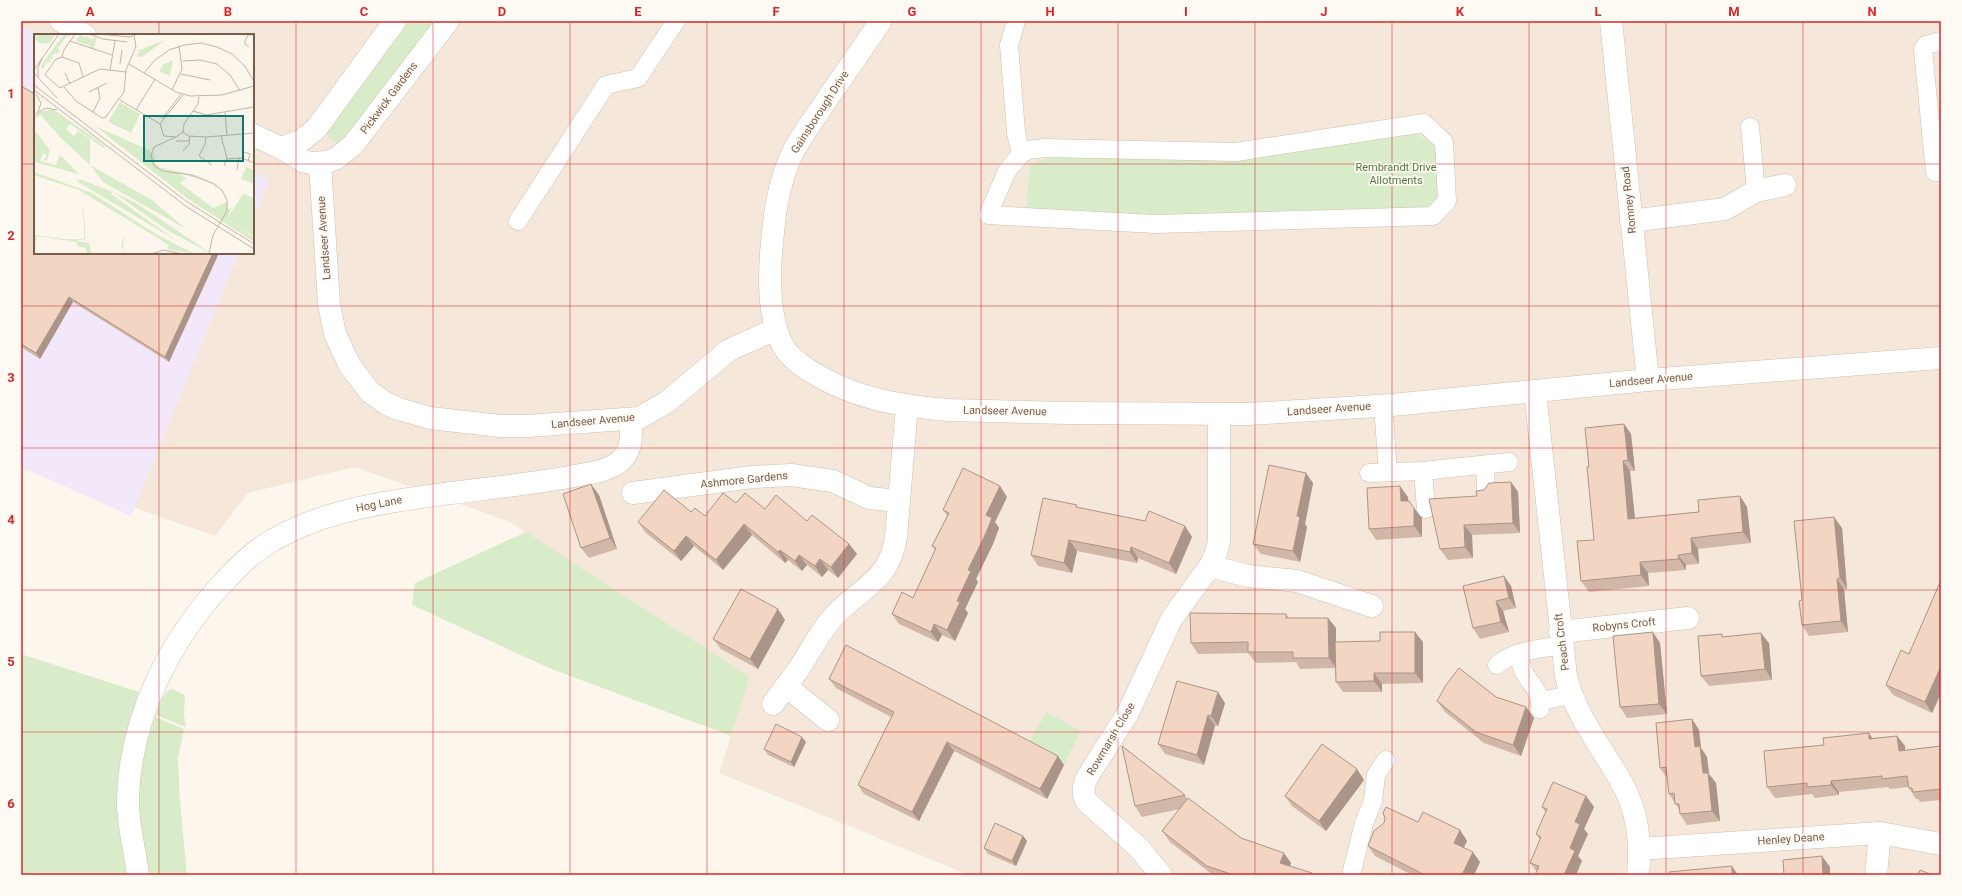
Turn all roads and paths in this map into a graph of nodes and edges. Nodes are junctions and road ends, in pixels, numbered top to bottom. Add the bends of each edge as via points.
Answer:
1 (61, 21) edge
2 (395, 21) edge
3 (448, 21) edge
4 (676, 21) edge
5 (881, 21) edge
6 (1016, 21) edge
7 (1612, 21) edge
8 (82, 34) edge
9 (1941, 41) edge
10 (1750, 127) dead end
11 (254, 135) edge
12 (281, 148) junction
13 (1021, 154) junction
14 (320, 164) junction
15 (1941, 172) edge
16 (1786, 185) dead end
17 (1756, 191) junction
18 (1631, 220) junction
19 (518, 221) dead end
20 (776, 329) junction
21 (1941, 358) edge
22 (1648, 380) junction
23 (1535, 392) junction
24 (907, 405) junction
25 (1383, 406) junction
26 (1218, 415) junction
27 (631, 420) junction
28 (1510, 462) dead end
29 (1485, 465) junction
30 (1424, 471) junction
31 (1388, 472) junction
32 (1370, 473) dead end
33 (1486, 492) edge
34 (633, 493) dead end
35 (898, 501) junction
36 (1426, 509) dead end
37 (1210, 566) junction
38 (1364, 609) dead end
39 (1688, 618) dead end
40 (1561, 639) junction
41 (1519, 654) junction
42 (1497, 665) dead end
43 (786, 686) junction
44 (1571, 695) junction
45 (773, 704) dead end
46 (828, 720) dead end
47 (1376, 766) dead end
48 (1880, 833) junction
49 (1941, 844) edge
50 (1639, 849) junction
51 (138, 875) edge
52 (1162, 875) edge
53 (1352, 875) edge
54 (1638, 875) edge
55 (1876, 875) edge

1 - 8 street
2 - 12 street via 316,129 301,140
3 - 14 street, Pickwick Gardens via 353,145 337,158
4 - 19 lane via 638,78 606,85
5 - 20 street, Gainsborough Drive via 806,130 794,150 781,183 774,215 770,271
6 - 13 lane via 1009,45 1016,132
7 - 18 street, Romney Road
9 - 15 lane via 1926,45 1923,50 1935,172
10 - 17 lane
11 - 12 street
12 - 14 street via 303,161
13 - 13 lane via 1007,171 988,215 1155,224 1433,216 1447,200 1444,142 1424,123 1236,152 1044,148
14 - 27 street, Landseer Avenue via 331,322 343,355 370,392 387,404 416,414 489,426
16 - 17 street
17 - 18 street via 1725,209
18 - 22 street, Romney Road
20 - 24 street, Landseer Avenue via 791,357 818,377 853,393
20 - 27 street, Landseer Avenue via 729,350 667,402 647,415
21 - 22 street, Landseer Avenue
22 - 23 street, Landseer Avenue
23 - 25 street, Landseer Avenue
23 - 40 street, Peach Croft
24 - 26 street, Landseer Avenue via 977,411
24 - 35 street
25 - 26 street, Landseer Avenue
25 - 31 lane
26 - 37 street, Rowmarsh Close via 1219,539
27 - 51 street, Hog Lane via 628,452 618,462 605,469 551,480 391,501 331,516 274,539 248,557 216,590 183,631 159,675 143,720 130,774 128,806
28 - 29 lane
29 - 30 lane
29 - 33 lane
30 - 31 lane
30 - 36 lane
31 - 32 lane
34 - 35 street, Ashmore Gardens via 752,477 791,475 833,480 869,498
35 - 43 street via 894,547 885,569 871,585 830,620
37 - 38 street via 1248,576 1297,581
37 - 52 street, Rowmarsh Close via 1172,618 1128,713 1084,785 1087,802 1139,848
39 - 40 street, Robyns Croft
40 - 41 lane
40 - 44 street, Peach Croft
41 - 42 lane
41 - 44 lane via 1524,672 1537,693 1540,705
43 - 45 street
43 - 46 street
44 - 50 street, Peach Croft via 1584,723 1628,796
47 - 53 lane via 1380,795 1370,832
48 - 49 street, Henley Deane
48 - 50 street, Henley Deane
48 - 55 street
50 - 54 street, Peach Croft

